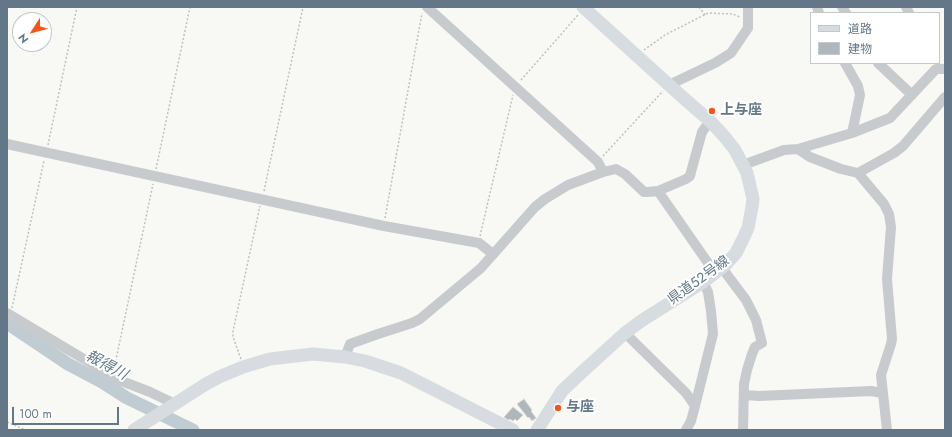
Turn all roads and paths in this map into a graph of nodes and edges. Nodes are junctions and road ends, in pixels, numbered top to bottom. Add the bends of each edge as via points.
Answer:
1 (76, 7) edge
2 (190, 7) edge
3 (303, 7) edge
4 (423, 7) edge
5 (427, 7) edge
6 (584, 7) edge
7 (699, 7) edge
8 (748, 7) edge
9 (705, 15) junction
10 (748, 21) junction
11 (636, 56) junction
12 (846, 64) edge
13 (879, 64) edge
14 (938, 67) edge
15 (669, 84) junction
16 (514, 87) junction
17 (912, 95) junction
18 (945, 97) edge
19 (710, 121) junction
20 (852, 134) junction
21 (7, 144) edge
22 (798, 149) junction
23 (46, 153) junction
24 (598, 162) junction
25 (743, 165) junction
26 (603, 172) junction
27 (858, 173) junction
28 (154, 176) junction
29 (658, 191) junction
30 (262, 199) junction
31 (384, 226) junction
32 (479, 243) junction
33 (493, 254) junction
34 (718, 270) junction
35 (703, 282) junction
36 (8, 314) edge
37 (625, 333) junction
38 (345, 357) junction
39 (243, 367) junction
40 (113, 376) junction
41 (882, 393) junction
42 (745, 395) junction
43 (171, 406) junction
44 (695, 406) junction
45 (7, 422) edge
46 (136, 429) edge
47 (26, 430) edge
48 (513, 430) edge
49 (536, 430) edge
50 (686, 430) edge
51 (743, 430) edge
52 (887, 430) edge

1 - 23 path
2 - 28 path
3 - 30 path
4 - 31 path
5 - 16 street
6 - 11 main road, 県道52号線
6 - 16 path
7 - 9 path
8 - 10 street
9 - 10 path via 733,14
9 - 11 path via 665,35
10 - 15 street via 748,28 731,52 715,63
11 - 15 main road, 県道52号線
12 - 20 street via 860,95
13 - 17 street
14 - 17 street
15 - 19 main road, 県道52号線
15 - 24 path
16 - 24 street
16 - 32 path
17 - 20 street via 890,118
18 - 27 street via 894,153
19 - 25 main road, 県道52号線 via 728,140
19 - 29 street via 702,132 690,176
20 - 22 street
21 - 23 street
22 - 25 street via 784,150
22 - 27 street via 841,169
23 - 28 street
23 - 36 path via 14,303
24 - 26 street
25 - 34 main road, 県道52号線 via 753,198 751,218 740,246 730,260
26 - 29 street via 616,169 644,192
26 - 33 street via 568,185 545,199
27 - 41 street via 884,204 891,227 887,279 892,339 881,375
28 - 30 street
28 - 40 path
29 - 34 street
30 - 31 street
30 - 39 path via 233,331
31 - 32 street
32 - 33 street
33 - 38 street via 481,268 416,321 350,344
34 - 35 main road, 県道52号線
34 - 42 street via 746,300 756,320 762,343 755,347 752,354 745,378
35 - 37 main road, 県道52号線
35 - 44 street via 708,292 713,334
36 - 40 street
37 - 44 street via 686,393
37 - 49 main road, 県道52号線 via 562,392
38 - 39 main road via 313,354 270,359
38 - 48 main road via 401,373
39 - 43 main road via 206,384
40 - 43 street via 150,392
41 - 42 street via 871,391
41 - 52 street
42 - 51 street
43 - 46 main road
44 - 50 street
45 - 47 path

